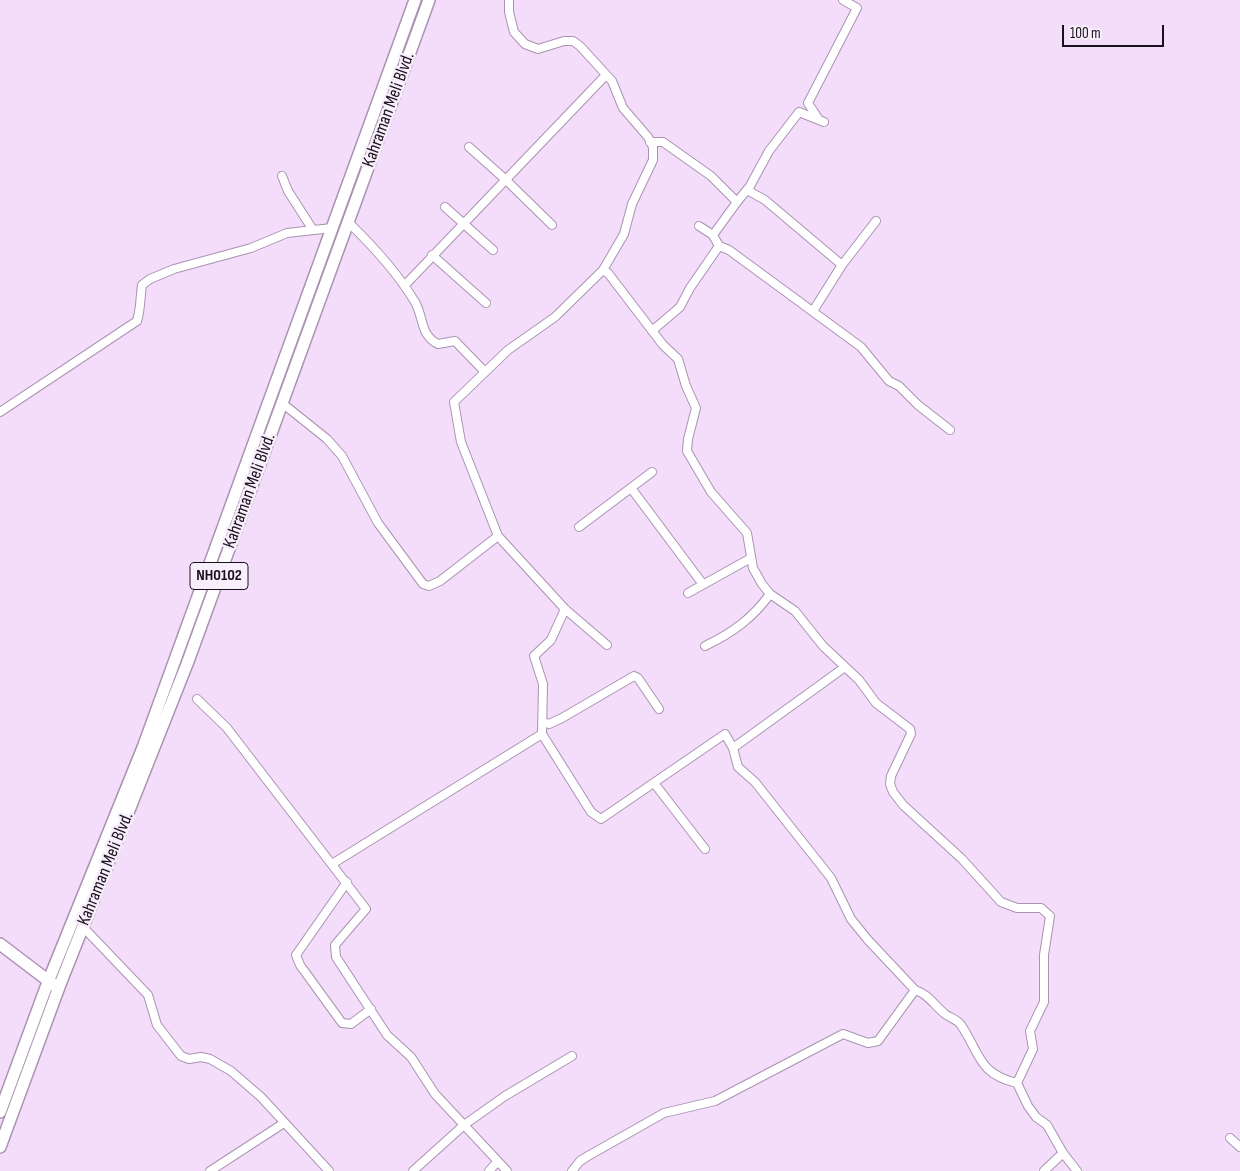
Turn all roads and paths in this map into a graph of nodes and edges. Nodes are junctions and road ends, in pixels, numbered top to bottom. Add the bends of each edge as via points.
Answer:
1 (415, 0) edge
2 (429, 0) edge
3 (509, 0) edge
4 (843, 0) edge
5 (606, 75) junction
6 (650, 142) junction
7 (468, 147) dead end
8 (282, 176) dead end
9 (506, 180) junction
10 (747, 190) junction
11 (737, 202) junction
12 (445, 207) dead end
13 (876, 221) dead end
14 (348, 222) junction
15 (462, 223) junction
16 (552, 225) dead end
17 (699, 226) dead end
18 (332, 228) junction
19 (313, 230) junction
20 (713, 235) junction
21 (719, 246) junction
22 (493, 250) dead end
23 (432, 255) junction
24 (842, 265) junction
25 (603, 270) junction
26 (405, 285) junction
27 (486, 303) dead end
28 (813, 311) junction
29 (652, 331) junction
30 (485, 372) junction
31 (282, 403) junction
32 (0, 412) edge
33 (950, 430) dead end
34 (652, 472) dead end
35 (631, 488) junction
36 (579, 527) dead end
37 (498, 536) junction
38 (751, 558) junction
39 (702, 583) junction
40 (688, 593) dead end
41 (770, 594) junction
42 (566, 609) junction
43 (607, 645) dead end
44 (705, 646) dead end
45 (845, 667) junction
46 (197, 699) dead end
47 (659, 709) dead end
48 (543, 722) junction
49 (542, 734) junction
50 (733, 748) junction
51 (654, 783) junction
52 (705, 849) dead end
53 (332, 864) junction
54 (347, 882) junction
55 (83, 927) junction
56 (0, 944) edge
57 (48, 982) junction
58 (59, 987) junction
59 (915, 990) junction
60 (371, 1009) junction
61 (572, 1056) dead end
62 (1017, 1083) junction
63 (0, 1112) edge
64 (284, 1123) junction
65 (464, 1125) junction
66 (1230, 1138) dead end
67 (0, 1147) edge
68 (1240, 1147) edge
69 (1063, 1154) junction
70 (498, 1162) junction
71 (576, 1170) edge
72 (210, 1171) edge
73 (329, 1171) edge
74 (413, 1171) edge
75 (489, 1171) edge
76 (507, 1171) edge
77 (1044, 1171) edge
78 (1077, 1171) edge

1 - 18 highway, Kahraman Meli Blvd. / NH0102
2 - 14 highway, Kahraman Meli Blvd. / NH0102
3 - 5 street via 514,32 525,44 538,49 573,41
4 - 10 street via 857,8 808,103 821,121 799,112 769,151
5 - 6 street via 612,81 623,108
5 - 9 street
6 - 11 street via 663,142 711,176
6 - 25 street via 653,160 632,204 624,234
7 - 9 street
8 - 19 street
9 - 15 street
9 - 16 street
10 - 11 street
10 - 24 street via 764,200
11 - 20 street
12 - 15 street
13 - 24 street
14 - 26 street
14 - 31 highway, Kahraman Meli Blvd. / NH0102
15 - 22 street
15 - 23 street
17 - 20 street
18 - 19 street
18 - 57 highway, Kahraman Meli Blvd. / NH0102 via 144,744
19 - 32 street via 287,232 251,248 174,269 150,279 142,285 137,321
20 - 21 street
21 - 28 street via 723,245
21 - 29 street via 680,307
23 - 26 street
23 - 27 street
24 - 28 street
25 - 29 street
25 - 30 street via 555,317 508,350
26 - 30 street via 417,307 425,335 438,344 455,341
28 - 33 street via 860,347 889,380
29 - 38 street via 678,359 696,408 687,451 711,492 746,533
30 - 37 street via 454,402 461,442
31 - 37 street via 327,439 342,456 378,523 423,584 429,586 440,580
31 - 55 highway, Kahraman Meli Blvd. / NH0102 via 188,664
34 - 35 street
35 - 36 street
35 - 39 street
37 - 42 street
38 - 39 street
38 - 41 street via 753,568
39 - 40 street
41 - 44 street via 759,611 730,634
41 - 45 street via 795,611
42 - 43 street
42 - 48 street via 551,640 534,656 543,684
45 - 50 street
45 - 62 street via 876,703 910,730 891,776 890,784 898,799 962,859 1001,902 1017,908 1041,908 1050,916 1044,955 1044,1002 1030,1032 1033,1049
46 - 53 street via 227,728
47 - 48 street via 634,676 562,718 549,724
48 - 49 street
49 - 51 street via 598,818
49 - 53 street
50 - 51 street via 725,734
50 - 59 street via 738,767 755,782 831,878 851,919
51 - 52 street
53 - 54 street
54 - 60 street via 366,909 335,945 334,952
54 - 60 street via 296,955 342,1023 351,1024
55 - 58 highway, Kahraman Meli Blvd. / NH0102
55 - 64 street via 148,995 157,1025 182,1056 210,1059 231,1071 261,1096
56 - 57 highway
57 - 58 highway
57 - 63 highway, Kahraman Meli Blvd. / NH0102
58 - 67 highway, Kahraman Meli Blvd. / NH0102
59 - 62 street via 924,993 945,1014 960,1023 975,1053 990,1072
59 - 71 street via 878,1041 868,1043 843,1034 715,1101 664,1113 588,1156
60 - 65 street via 387,1035 411,1057 435,1094
61 - 65 street
62 - 69 street via 1028,1106 1046,1125
64 - 72 street
64 - 73 street
65 - 70 street
65 - 74 street
66 - 68 street
69 - 77 street
69 - 78 street
70 - 75 street
70 - 76 street

